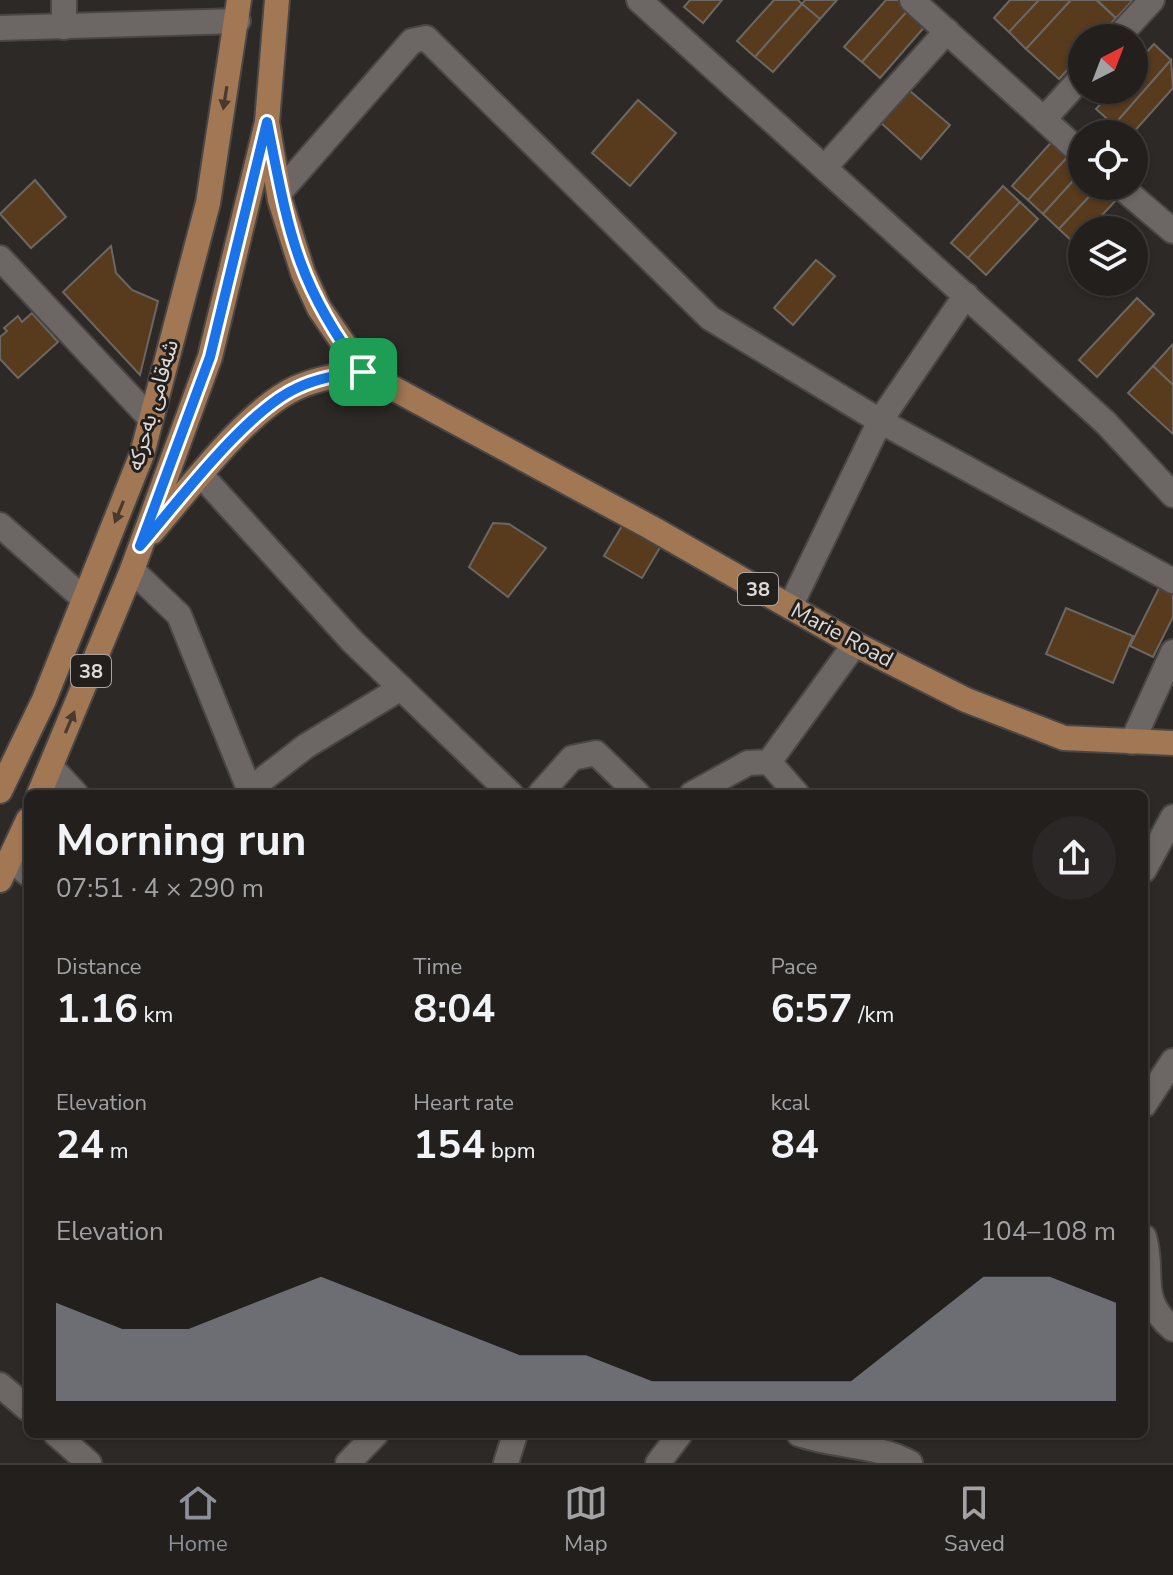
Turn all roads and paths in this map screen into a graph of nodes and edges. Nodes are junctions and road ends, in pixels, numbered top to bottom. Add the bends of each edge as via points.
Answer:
1 (64, 0) edge
2 (277, 0) edge
3 (639, 0) edge
4 (912, 0) edge
5 (1152, 0) edge
6 (238, 10) edge
7 (1130, 24) edge
8 (64, 27) junction
9 (0, 28) edge
10 (947, 31) junction
11 (1068, 92) edge
12 (1044, 119) junction
13 (267, 122) junction
14 (1068, 141) edge
15 (826, 166) junction
16 (279, 193) junction
17 (1136, 200) edge
18 (1173, 231) edge
19 (0, 258) edge
20 (966, 295) junction
21 (363, 372) junction
22 (151, 419) junction
23 (880, 421) junction
24 (201, 475) junction
25 (1173, 495) edge
26 (0, 525) edge
27 (140, 546) junction
28 (132, 570) junction
29 (1173, 581) edge
30 (84, 599) junction
31 (790, 607) junction
32 (855, 644) junction
33 (1173, 652) edge
34 (401, 688) junction
35 (1132, 742) junction
36 (1173, 743) edge
37 (769, 762) junction
38 (51, 767) junction
39 (3, 772) edge
40 (41, 790) edge
41 (72, 790) edge
42 (249, 790) edge
43 (252, 790) edge
44 (507, 790) edge
45 (544, 790) edge
46 (634, 790) edge
47 (699, 790) edge
48 (794, 790) edge
49 (1173, 817) edge
50 (24, 834) edge
51 (1156, 866) edge
52 (13, 871) edge
53 (1173, 1061) edge
54 (1148, 1099) edge
55 (1148, 1295) edge
56 (1158, 1319) edge
57 (0, 1385) edge
58 (24, 1406) edge
59 (61, 1438) edge
60 (372, 1438) edge
61 (514, 1438) edge
62 (677, 1438) edge
63 (815, 1438) edge
64 (896, 1453) edge
65 (89, 1463) edge
66 (348, 1463) edge
67 (506, 1463) edge
68 (658, 1463) edge

1 - 8 street
2 - 13 main road, شەقامی بەحرکە / 38
3 - 15 street
4 - 10 street
5 - 7 street
6 - 8 street
6 -> 22 main road, شەقامی بەحرکە / 38 via 208,203
8 - 9 street
10 - 12 street
10 - 15 street
11 - 12 street
12 - 14 street
13 - 16 main road, 38
13 - 27 main road, شەقامی بەحرکە / 38 via 210,357
15 - 20 street
16 - 21 main road, 38 via 303,273
16 - 23 street via 412,41 426,38 710,318
17 - 18 street
19 - 22 street
20 - 23 street
20 - 25 street via 1106,423
21 - 24 main road, 38 via 316,380 275,400
21 - 31 main road, Marie Road / 38
22 -> 30 main road, شەقامی بەحرکە / 38
23 - 29 street
23 - 31 street
24 - 27 main road, 38
24 - 34 street
26 - 30 street
27 - 28 main road, شەقامی بەحرکە / 38
38 -> 28 main road, شەقامی بەحرکە / 38
28 - 42 street via 179,615
30 - 39 main road, شەقامی بەحرکە / 38 via 44,700
31 - 32 main road, Marie Road / 38
32 - 35 main road, Marie Road / 38 via 966,700 1064,738
32 - 37 street
33 - 35 street
34 - 43 street via 306,746
34 - 44 street
35 - 36 main road, Marie Road / 38
37 - 47 street via 748,763
37 - 48 street
38 - 40 main road, شەقامی بەحرکە / 38
38 - 41 street
45 - 46 street via 572,758 596,753
49 - 51 street
50 - 52 main road
53 - 54 street
55 - 56 street
57 - 58 street
59 - 65 street
60 - 66 street
61 - 67 street
62 - 68 street
63 - 64 street

